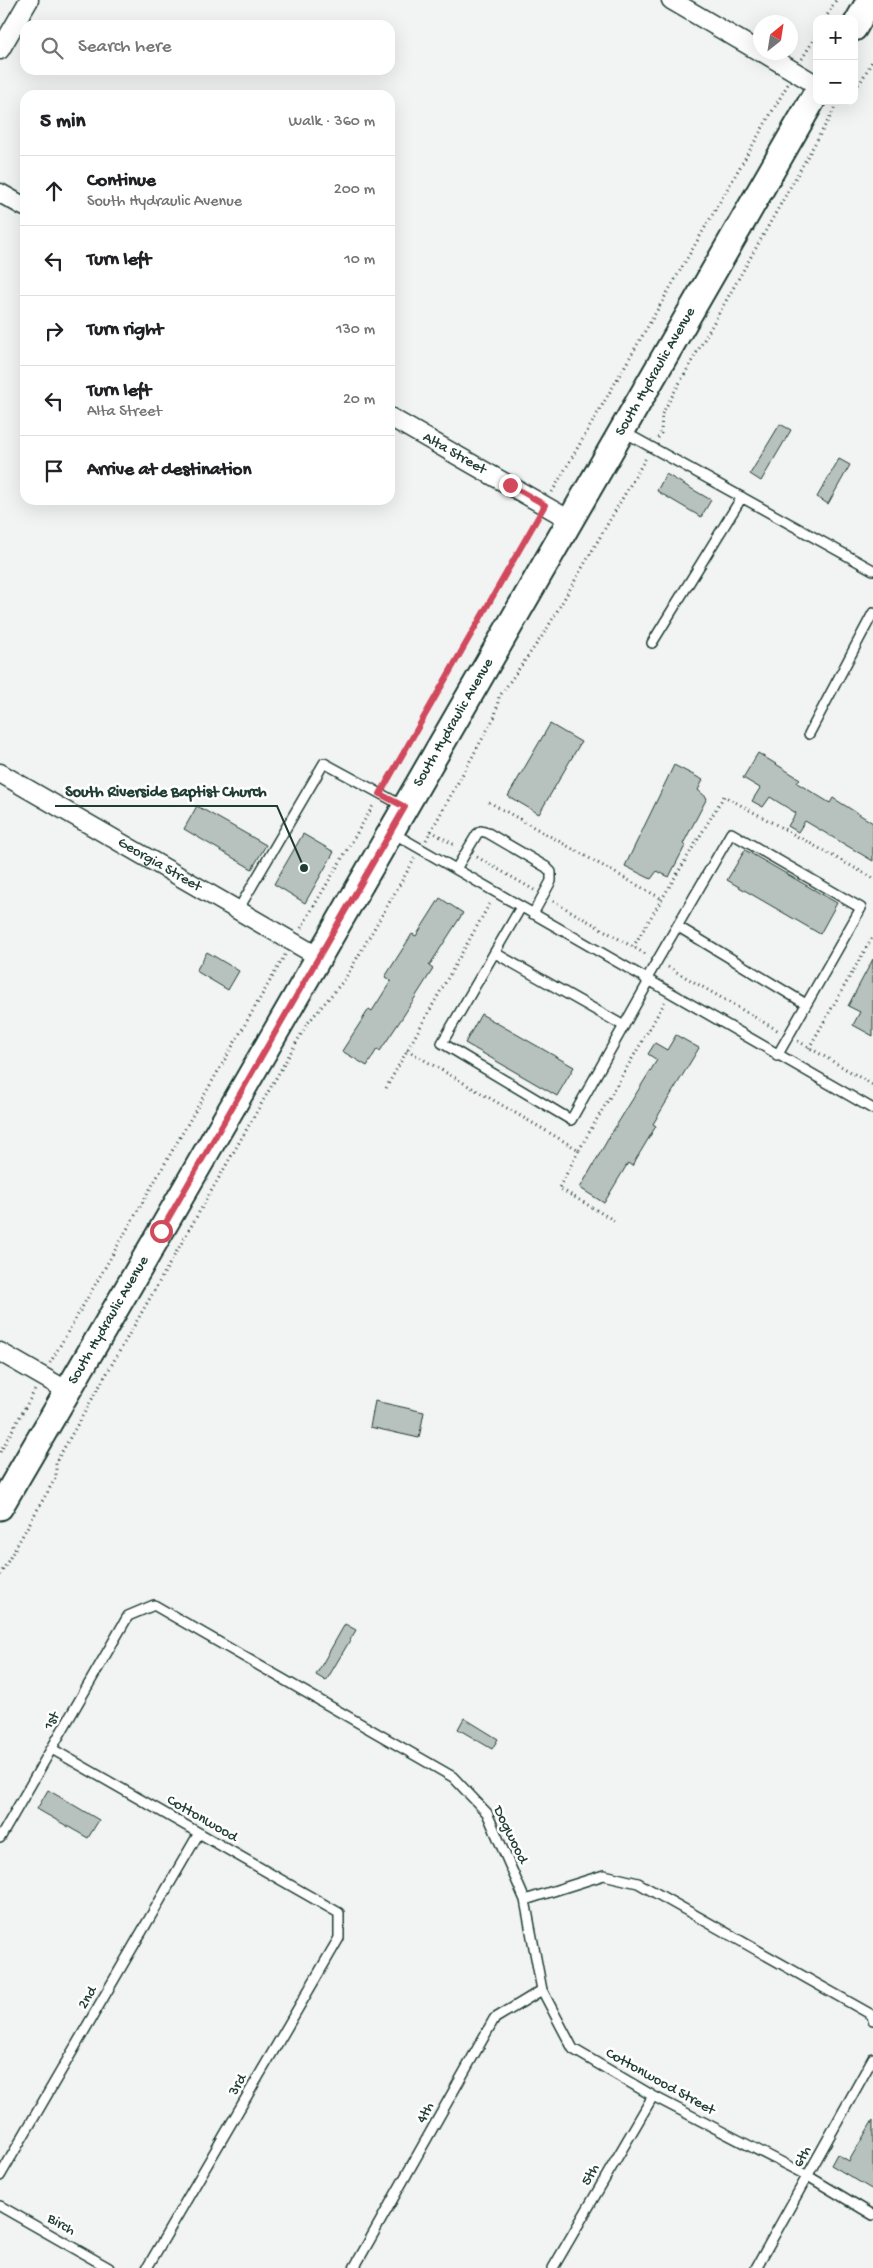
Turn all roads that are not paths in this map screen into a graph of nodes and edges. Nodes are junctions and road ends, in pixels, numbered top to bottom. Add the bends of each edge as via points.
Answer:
1 (29, 0) edge
2 (671, 0) edge
3 (870, 0) edge
4 (858, 21) edge
5 (753, 47) edge
6 (0, 50) edge
7 (775, 60) edge
8 (813, 83) edge
9 (813, 99) edge
10 (0, 193) edge
11 (20, 204) edge
12 (395, 420) edge
13 (622, 431) junction
14 (742, 497) junction
15 (570, 520) junction
16 (873, 570) edge
17 (873, 613) edge
18 (652, 642) dead end
19 (809, 734) dead end
20 (0, 773) edge
21 (405, 807) junction
22 (391, 831) junction
23 (456, 869) junction
24 (521, 907) junction
25 (238, 910) junction
26 (533, 914) junction
27 (677, 926) junction
28 (495, 952) junction
29 (319, 957) junction
30 (648, 981) junction
31 (806, 1004) junction
32 (624, 1026) junction
33 (777, 1056) junction
34 (873, 1109) edge
35 (0, 1352) edge
36 (68, 1391) junction
37 (0, 1507) edge
38 (128, 1616) joint
39 (52, 1749) junction
40 (199, 1833) junction
41 (0, 1838) edge
42 (525, 1900) junction
43 (339, 1913) joint
44 (542, 1990) junction
45 (872, 2018) edge
46 (873, 2058) edge
47 (653, 2096) junction
48 (0, 2176) edge
49 (808, 2176) junction
50 (0, 2206) edge
51 (873, 2215) edge
52 (109, 2268) edge
53 (148, 2268) edge
54 (354, 2268) edge
55 (553, 2268) edge
56 (756, 2268) edge

1 - 6 street
2 - 5 street
3 - 4 street
7 - 8 street
9 - 13 street, South Hydraulic Avenue
10 - 11 street
12 - 15 street, Alta Street
13 - 14 lane
13 - 15 street, South Hydraulic Avenue
14 - 16 lane
14 - 18 lane
15 - 21 street, South Hydraulic Avenue
17 - 19 lane
20 - 25 street, Georgia Street
21 - 22 street, South Hydraulic Avenue
21 - 25 lane via 324,763
22 - 23 lane
22 - 29 street, South Hydraulic Avenue
23 - 24 lane
23 - 26 lane via 481,832 535,860 550,872 552,881
24 - 26 lane
24 - 28 lane
25 - 29 street, Georgia Street
26 - 30 lane
27 - 30 lane
27 - 31 lane
27 - 31 lane via 731,833 861,908
28 - 32 lane
28 - 32 lane via 442,1043 571,1120
29 - 36 street, South Hydraulic Avenue
30 - 32 lane
30 - 33 lane
31 - 33 lane
33 - 34 lane
35 - 36 street
36 - 37 street, South Hydraulic Avenue
38 - 39 lane, 1st
38 - 42 lane, Dogwood via 154,1605 454,1777 487,1813
39 - 40 lane, Cottonwood
39 - 41 lane, 1st
40 - 43 lane, Cottonwood
40 - 48 lane, 2nd
42 - 44 lane, Cottonwood Street
42 - 45 lane via 604,1875 638,1883
43 - 53 lane, 3rd via 339,1938
44 - 47 lane, Cottonwood Street via 573,2049
44 - 54 lane, 4th via 494,2019
46 - 49 lane, 6th
47 - 49 lane, Cottonwood Street
47 - 55 lane, 5th
49 - 51 lane, Cottonwood Street
49 - 56 lane, 6th
50 - 52 lane, Birch

